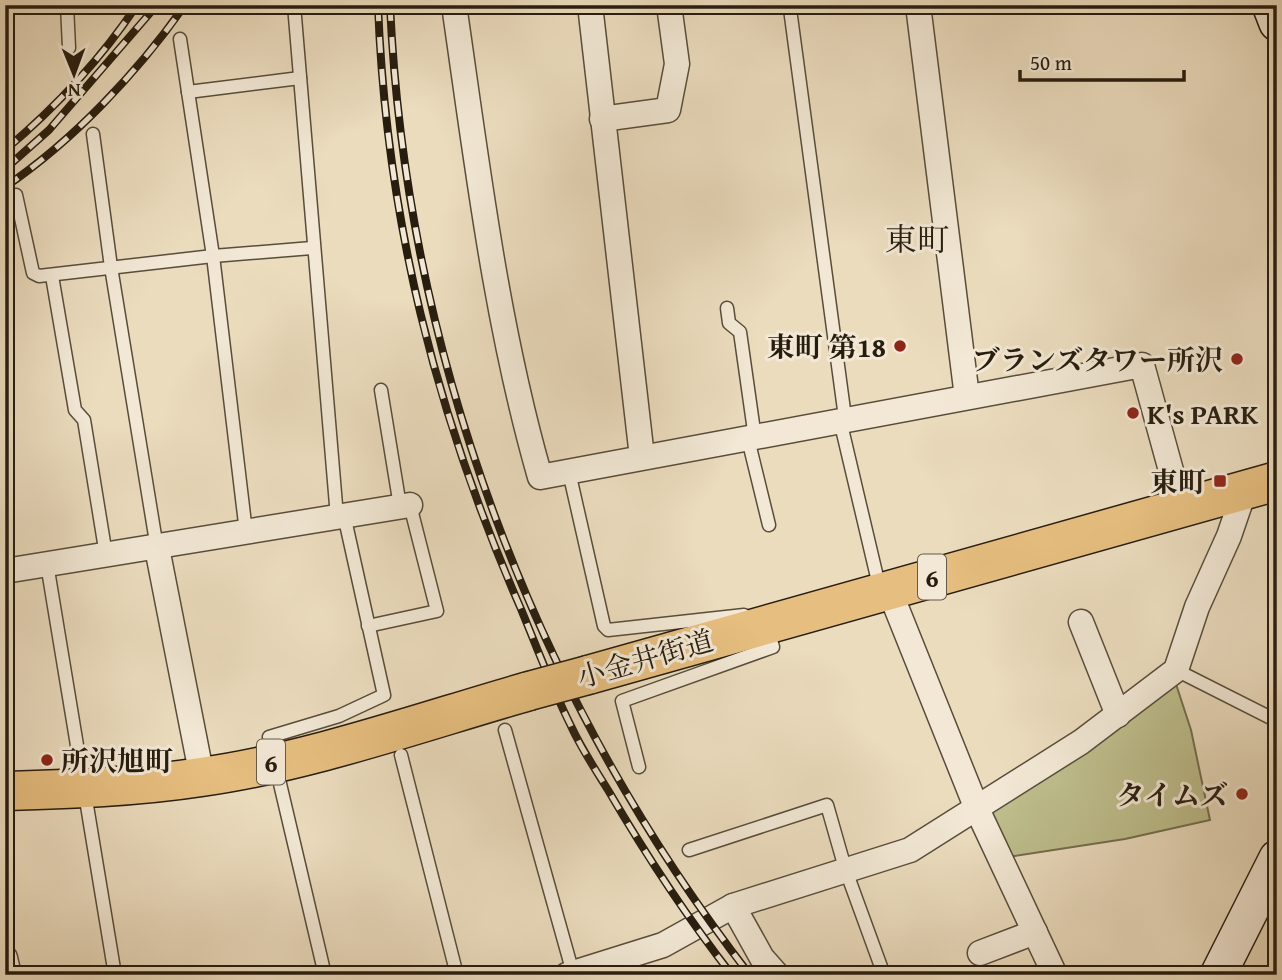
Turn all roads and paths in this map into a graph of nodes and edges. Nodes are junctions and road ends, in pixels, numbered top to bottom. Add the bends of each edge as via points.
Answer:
1 (66, 5) edge
2 (294, 5) edge
3 (454, 5) edge
4 (590, 5) edge
5 (670, 5) edge
6 (793, 5) edge
7 (918, 5) edge
8 (1270, 5) edge
9 (1277, 23) edge
10 (180, 39) dead end
11 (69, 48) dead end
12 (300, 78) junction
13 (188, 92) junction
14 (603, 119) junction
15 (93, 134) dead end
16 (16, 195) dead end
17 (312, 248) junction
18 (213, 256) junction
19 (111, 267) junction
20 (52, 276) junction
21 (727, 308) dead end
22 (381, 390) dead end
23 (967, 397) junction
24 (844, 423) junction
25 (751, 439) junction
26 (642, 457) junction
27 (569, 472) junction
28 (1261, 485) edge
29 (405, 505) junction
30 (1181, 507) junction
31 (340, 516) junction
32 (769, 525) dead end
33 (246, 532) junction
34 (157, 548) junction
35 (106, 555) junction
36 (47, 564) junction
37 (5, 571) edge
38 (886, 590) junction
39 (1081, 622) dead end
40 (766, 624) junction
41 (368, 626) junction
42 (1176, 670) junction
43 (1118, 715) junction
44 (1277, 721) edge
45 (505, 730) dead end
46 (401, 755) dead end
47 (273, 762) junction
48 (639, 767) dead end
49 (202, 777) junction
50 (83, 788) junction
51 (5, 791) edge
52 (978, 809) junction
53 (689, 850) dead end
54 (1277, 858) edge
55 (845, 868) junction
56 (733, 906) junction
57 (1035, 932) junction
58 (980, 953) dead end
59 (5, 958) edge
60 (631, 966) edge
61 (570, 974) edge
62 (9, 975) edge
63 (115, 975) edge
64 (325, 975) edge
65 (457, 975) edge
66 (777, 975) edge
67 (884, 975) edge
68 (1055, 975) edge
69 (1218, 975) edge

1 - 11 lane
2 - 12 lane
3 - 27 street via 482,201 520,407 540,477
4 - 14 street
5 - 14 street via 677,64 668,110
6 - 24 lane
7 - 23 street
8 - 9 street
10 - 13 lane
12 - 13 lane
12 - 17 lane
13 - 18 lane
14 - 26 street
15 - 19 lane
16 - 20 lane via 33,273
17 - 18 lane
17 - 31 lane
18 - 19 lane
18 - 33 lane
19 - 20 lane
19 - 34 lane
20 - 35 lane via 75,410 84,421
21 - 25 lane via 729,323 740,332
22 - 29 lane
23 - 24 street
23 - 30 street via 1142,365
24 - 25 street
24 - 38 lane via 877,577
25 - 26 street
25 - 32 lane
26 - 27 street
27 - 40 lane via 608,630 729,615 754,615
28 - 30 main road, 小金井街道 / 6
28 - 42 street via 1230,536 1197,607
29 - 31 street
29 - 41 lane via 437,611
30 - 38 main road, 小金井街道 / 6
31 - 33 street
31 - 41 lane
33 - 34 street
34 - 35 street
34 - 49 street
35 - 36 street
36 - 37 street
36 - 50 lane
38 - 40 main road, 小金井街道 / 6
38 - 52 street
39 - 43 street
40 - 47 main road, 小金井街道 / 6, bridge
40 - 48 lane via 774,647 622,701
41 - 47 lane via 384,695 339,716 269,737
42 - 43 street
42 - 44 lane
43 - 52 street
45 - 61 lane
46 - 65 lane
47 - 49 main road, 小金井街道 / 6
47 - 64 lane
49 - 50 main road, 小金井街道 / 6
50 - 51 main road, 小金井街道 / 6
50 - 63 lane
52 - 55 street via 910,850
52 - 57 street
53 - 55 lane via 827,805
54 - 69 street
55 - 56 street
55 - 67 lane
56 - 60 street
56 - 66 street via 762,958
57 - 58 street
57 - 68 street
59 - 62 street
60 - 61 street

